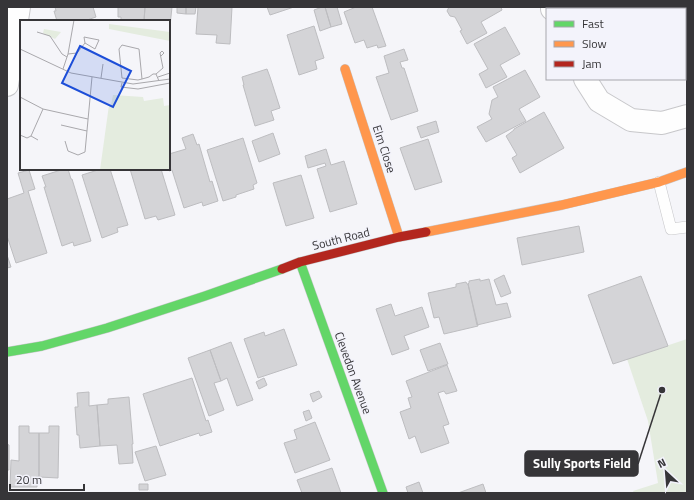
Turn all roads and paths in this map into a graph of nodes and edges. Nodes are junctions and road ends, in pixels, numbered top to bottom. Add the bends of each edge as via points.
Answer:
1 (19, 7) edge
2 (345, 69) dead end
3 (586, 80) edge
4 (7, 85) edge
5 (687, 116) edge
6 (687, 172) edge
7 (659, 182) junction
8 (687, 227) edge
9 (399, 237) junction
10 (300, 262) junction
11 (7, 352) edge
12 (383, 493) edge

1 - 4 street
2 - 9 main road, Elm Close
3 - 5 street via 599,101 631,120 662,124
6 - 7 main road, South Road
7 - 8 lane via 671,229
7 - 9 main road, South Road via 562,205
9 - 10 main road, South Road
10 - 11 main road, South Road via 107,328 42,346
10 - 12 main road, Clevedon Avenue

